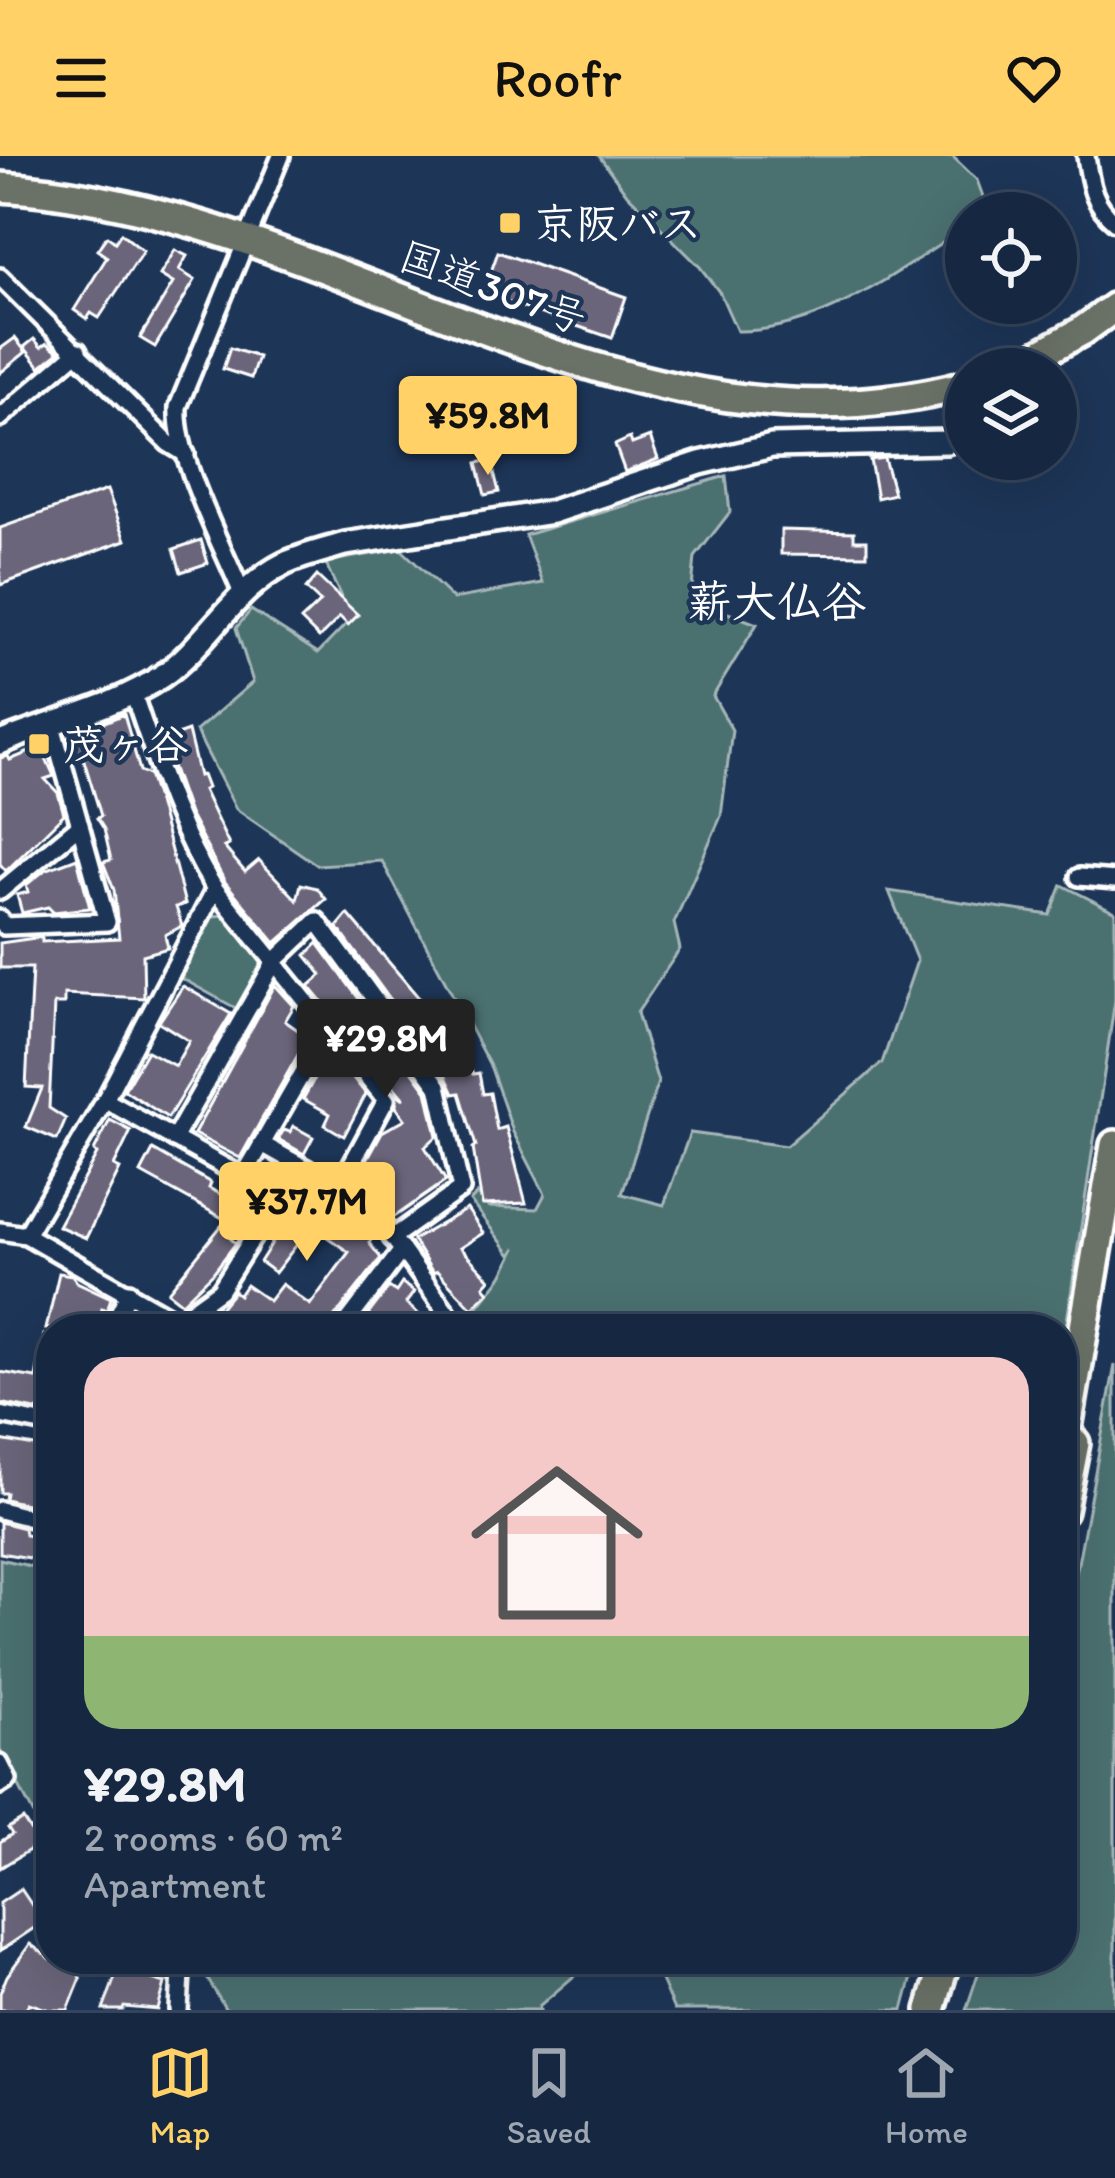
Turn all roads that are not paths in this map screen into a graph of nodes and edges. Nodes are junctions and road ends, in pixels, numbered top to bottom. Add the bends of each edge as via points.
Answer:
1 (281, 156) edge
2 (1086, 156) edge
3 (0, 187) edge
4 (1115, 222) edge
5 (249, 238) junction
6 (0, 277) edge
7 (1115, 307) edge
8 (1051, 348) edge
9 (78, 351) junction
10 (945, 388) edge
11 (0, 418) edge
12 (945, 442) edge
13 (186, 454) junction
14 (243, 596) junction
15 (133, 693) junction
16 (51, 722) junction
17 (0, 743) edge
18 (80, 825) junction
19 (1079, 877) dead end
20 (1115, 880) edge
21 (215, 889) junction
22 (0, 891) edge
23 (0, 919) edge
24 (275, 961) junction
25 (328, 1029) junction
26 (105, 1100) junction
27 (174, 1139) junction
28 (262, 1144) junction
29 (1115, 1145) edge
30 (243, 1178) junction
31 (338, 1187) junction
32 (1115, 1214) edge
33 (0, 1231) edge
34 (26, 1235) junction
35 (397, 1244) junction
36 (129, 1292) junction
37 (118, 1314) edge
38 (166, 1314) edge
39 (196, 1314) edge
40 (351, 1314) edge
41 (448, 1314) edge
42 (1077, 1369) edge
43 (0, 1415) edge
44 (36, 1422) edge
45 (1077, 1426) edge
46 (0, 1510) edge
47 (36, 1519) edge
48 (0, 1764) edge
49 (0, 1785) edge
50 (182, 1974) edge
51 (942, 1974) edge
52 (179, 2010) edge
53 (932, 2010) edge

1 - 5 street
2 - 4 street via 1091,190
3 - 5 highway, 国道307号 via 128,204
5 - 10 highway, 国道307号 via 541,352 646,384 814,406
5 - 13 street via 178,407
6 - 9 street
7 - 8 highway
9 - 11 street
9 - 13 street
12 - 14 street via 735,453 552,512 345,544 283,565
13 - 14 street
14 - 15 street via 165,674
15 - 16 street
15 - 21 street via 172,804
16 - 17 street
16 - 18 street
18 - 22 street
18 - 23 street via 106,922 4,926
19 - 20 street
21 - 24 street
21 - 26 street
24 - 25 street
24 - 27 street
24 - 35 street via 317,922 438,1086 461,1189
25 - 28 street
25 - 31 street via 386,1100
26 - 27 street
26 - 34 street
27 - 30 street
28 - 30 street
28 - 31 street
29 - 42 highway
30 - 39 street via 277,1199 220,1291
31 - 35 street via 366,1202
32 - 45 highway
33 - 34 street
34 - 36 street
35 - 40 street
35 - 41 street
36 - 37 street
36 - 38 street
43 - 44 street
46 - 47 street
48 - 49 street via 8,1780
50 - 52 street
51 - 53 highway

